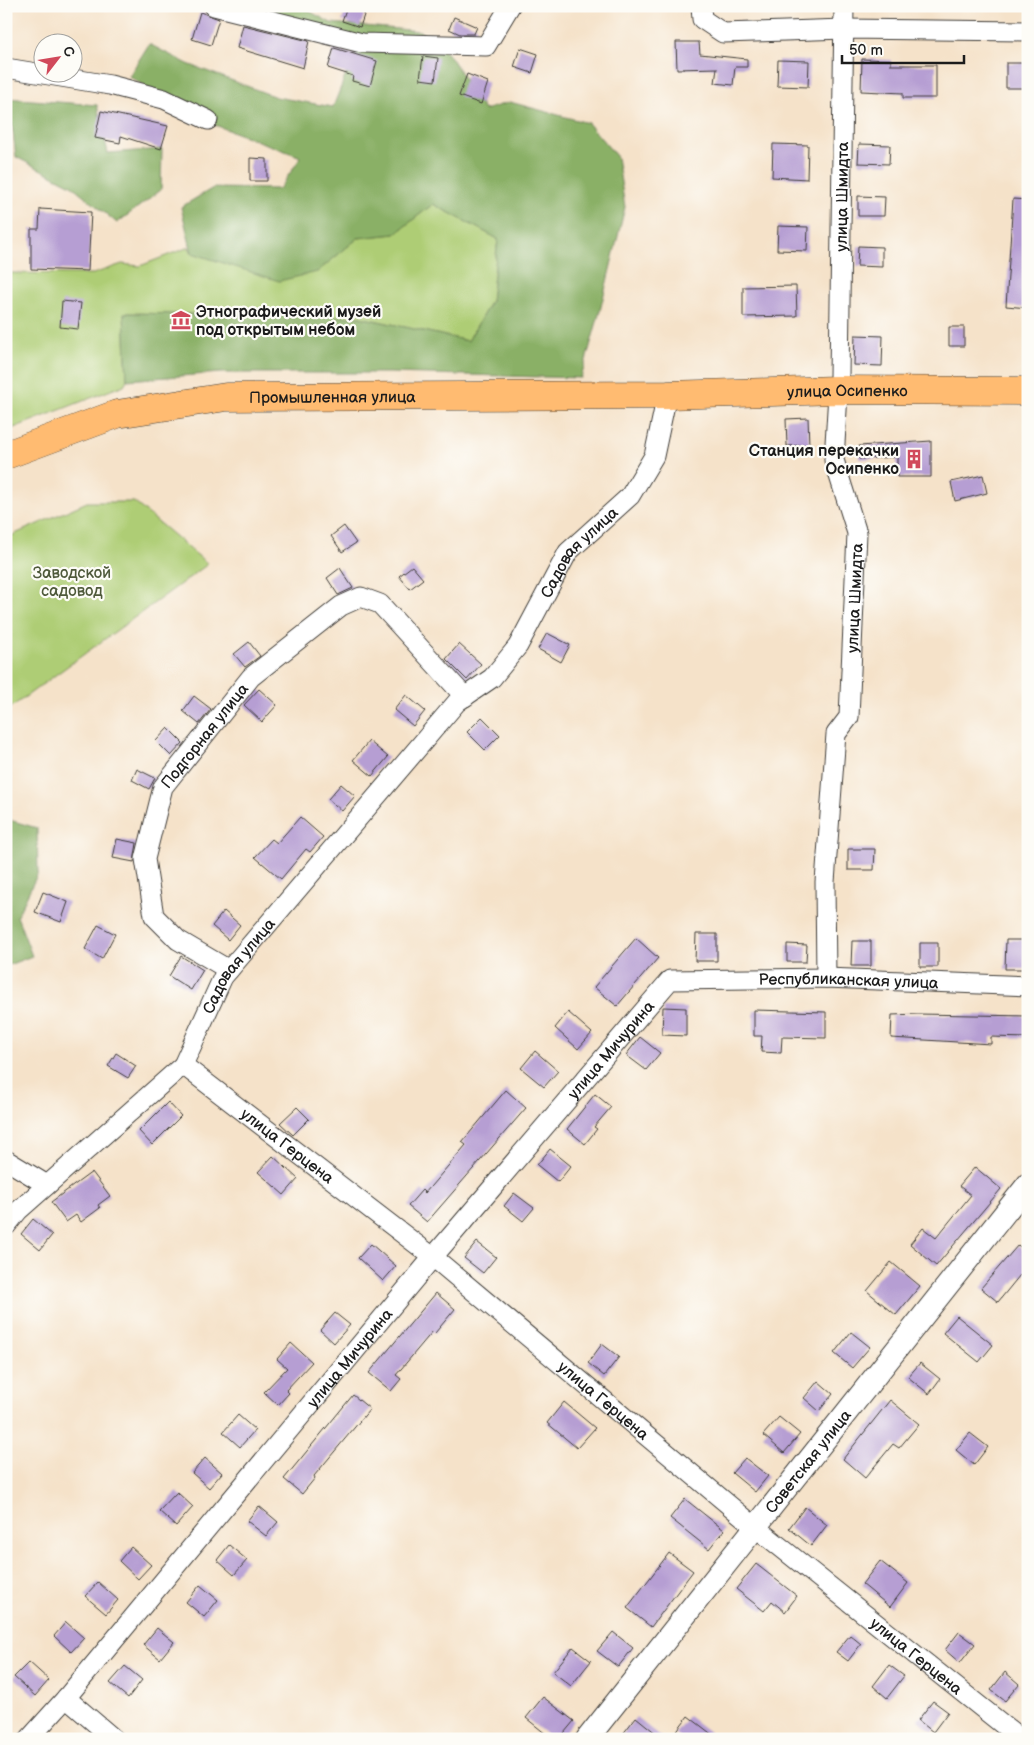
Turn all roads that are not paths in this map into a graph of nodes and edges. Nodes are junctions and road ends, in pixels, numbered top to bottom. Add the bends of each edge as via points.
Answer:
1 (214, 6) edge
2 (510, 6) edge
3 (844, 6) edge
4 (701, 13) edge
5 (844, 29) junction
6 (1028, 31) edge
7 (6, 68) edge
8 (208, 120) dead end
9 (837, 390) junction
10 (1028, 391) edge
11 (667, 395) junction
12 (6, 454) edge
13 (465, 697) junction
14 (229, 970) junction
15 (826, 978) junction
16 (670, 980) joint
17 (1028, 986) edge
18 (183, 1065) junction
19 (6, 1160) edge
20 (1028, 1184) edge
21 (47, 1185) junction
22 (6, 1226) edge
23 (433, 1257) junction
24 (754, 1526) junction
25 (66, 1698) junction
26 (29, 1739) edge
27 (114, 1739) edge
28 (587, 1739) edge
29 (1021, 1739) edge

1 - 2 street via 362,43 486,46
3 - 5 street, улица Шмидта
4 - 5 street via 723,33
5 - 6 street
5 - 9 street, улица Шмидта
7 - 8 street via 164,99
9 - 10 main road, улица Осипенко
9 - 11 main road, улица Осипенко
9 - 15 street, улица Шмидта via 834,460 857,533 849,717 836,734 825,882
11 - 12 main road, Промышленная улица via 226,397 117,414
11 - 13 street, Садовая улица via 654,456 630,496 568,552 518,646 492,678
13 - 14 street, Садовая улица via 444,717
13 - 14 street, Подгорная улица via 380,604 361,597 341,606 251,677 163,786 145,860 154,916 178,940
14 - 18 street, Садовая улица
15 - 16 street, Республиканская улица
15 - 17 street, Республиканская улица
16 - 23 street, улица Мичурина
18 - 21 street, Садовая улица
18 - 23 street, улица Герцена
19 - 21 street
20 - 24 street, Советская улица
21 - 22 street, Садовая улица
23 - 24 street, улица Герцена
23 - 25 street, улица Мичурина
24 - 28 street, Советская улица
24 - 29 street, улица Герцена
25 - 26 street, улица Мичурина
25 - 27 street

